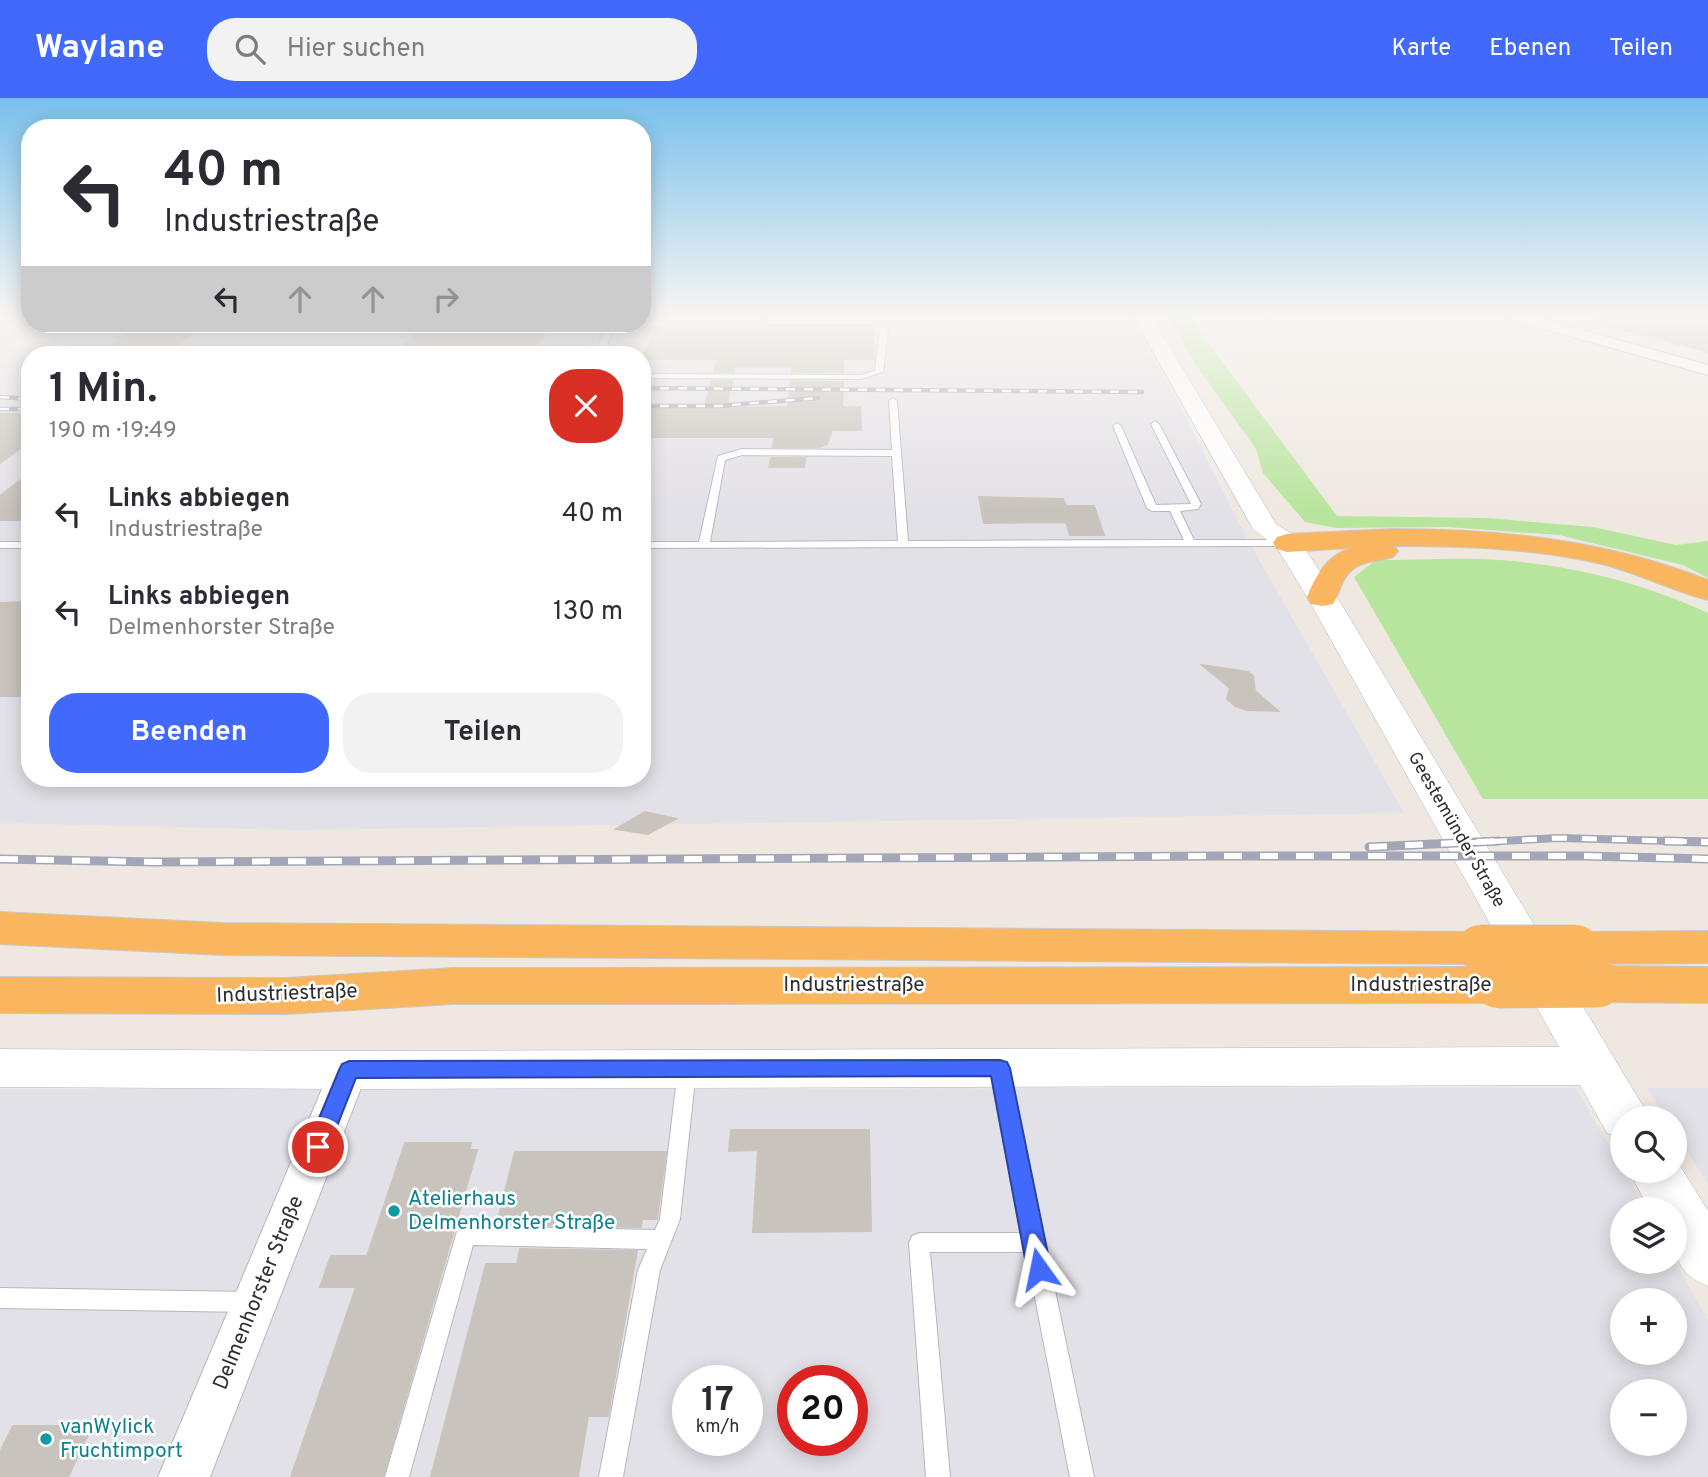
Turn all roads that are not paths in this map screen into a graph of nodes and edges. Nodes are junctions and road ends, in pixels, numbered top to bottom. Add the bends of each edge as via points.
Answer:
1 (1179, 380) edge
2 (1201, 380) edge
3 (893, 401) dead end
4 (1218, 402) dead end
5 (1155, 424) dead end
6 (1116, 426) dead end
7 (896, 453) junction
8 (1251, 461) dead end
9 (1174, 508) junction
10 (1287, 543) junction
11 (1191, 544) junction
12 (0, 545) edge
13 (21, 545) edge
14 (651, 545) edge
15 (704, 545) junction
16 (903, 545) junction
17 (1376, 551) junction
18 (1708, 591) edge
19 (1322, 597) junction
20 (1708, 606) edge
21 (0, 928) edge
22 (1708, 947) edge
23 (1489, 966) junction
24 (1588, 966) junction
25 (1708, 985) edge
26 (0, 995) edge
27 (1593, 1066) junction
28 (0, 1068) edge
29 (1000, 1068) junction
30 (688, 1069) junction
31 (349, 1070) junction
32 (1617, 1106) edge
33 (1662, 1183) edge
34 (661, 1240) junction
35 (1034, 1242) junction
36 (1708, 1260) edge
37 (0, 1297) edge
38 (255, 1302) junction
39 (184, 1477) edge
40 (397, 1477) edge
41 (611, 1477) edge
42 (938, 1477) edge
43 (1082, 1477) edge

1 - 10 street, Geestemünder Straße via 1266,529
2 - 4 street
3 - 7 lane
5 - 9 lane via 1196,504
6 - 9 lane via 1152,508
7 - 15 lane via 742,452 721,458
7 - 16 lane
8 - 10 street, Geestemünder Straße via 1291,530
9 - 11 lane
10 - 11 lane
10 - 17 highway
10 - 18 highway via 1358,538 1541,544 1608,557
10 - 19 street, Geestemünder Straße
11 - 16 lane
12 - 13 lane
14 - 15 lane
15 - 16 lane
17 - 19 highway via 1342,560 1329,575
17 - 20 highway via 1546,557 1607,569
19 - 27 street, Geestemünder Straße
21 - 23 highway, Industriestraße via 223,939
22 - 24 highway, Industriestraße
23 - 24 highway, Industriestraße, bridge
23 - 26 highway, Industriestraße via 453,986 286,996
24 - 25 highway, Industriestraße
27 - 29 street
27 - 32 street, Geestemünder Straße
28 - 31 street
29 - 30 street
29 - 35 lane
30 - 31 street
30 - 34 lane via 670,1219
31 - 38 street, Delmenhorster Straße
33 - 36 street
34 - 40 lane via 465,1235
34 - 41 lane via 649,1270
35 - 42 lane via 919,1243
35 - 43 lane
37 - 38 lane
38 - 39 street, Delmenhorster Straße

